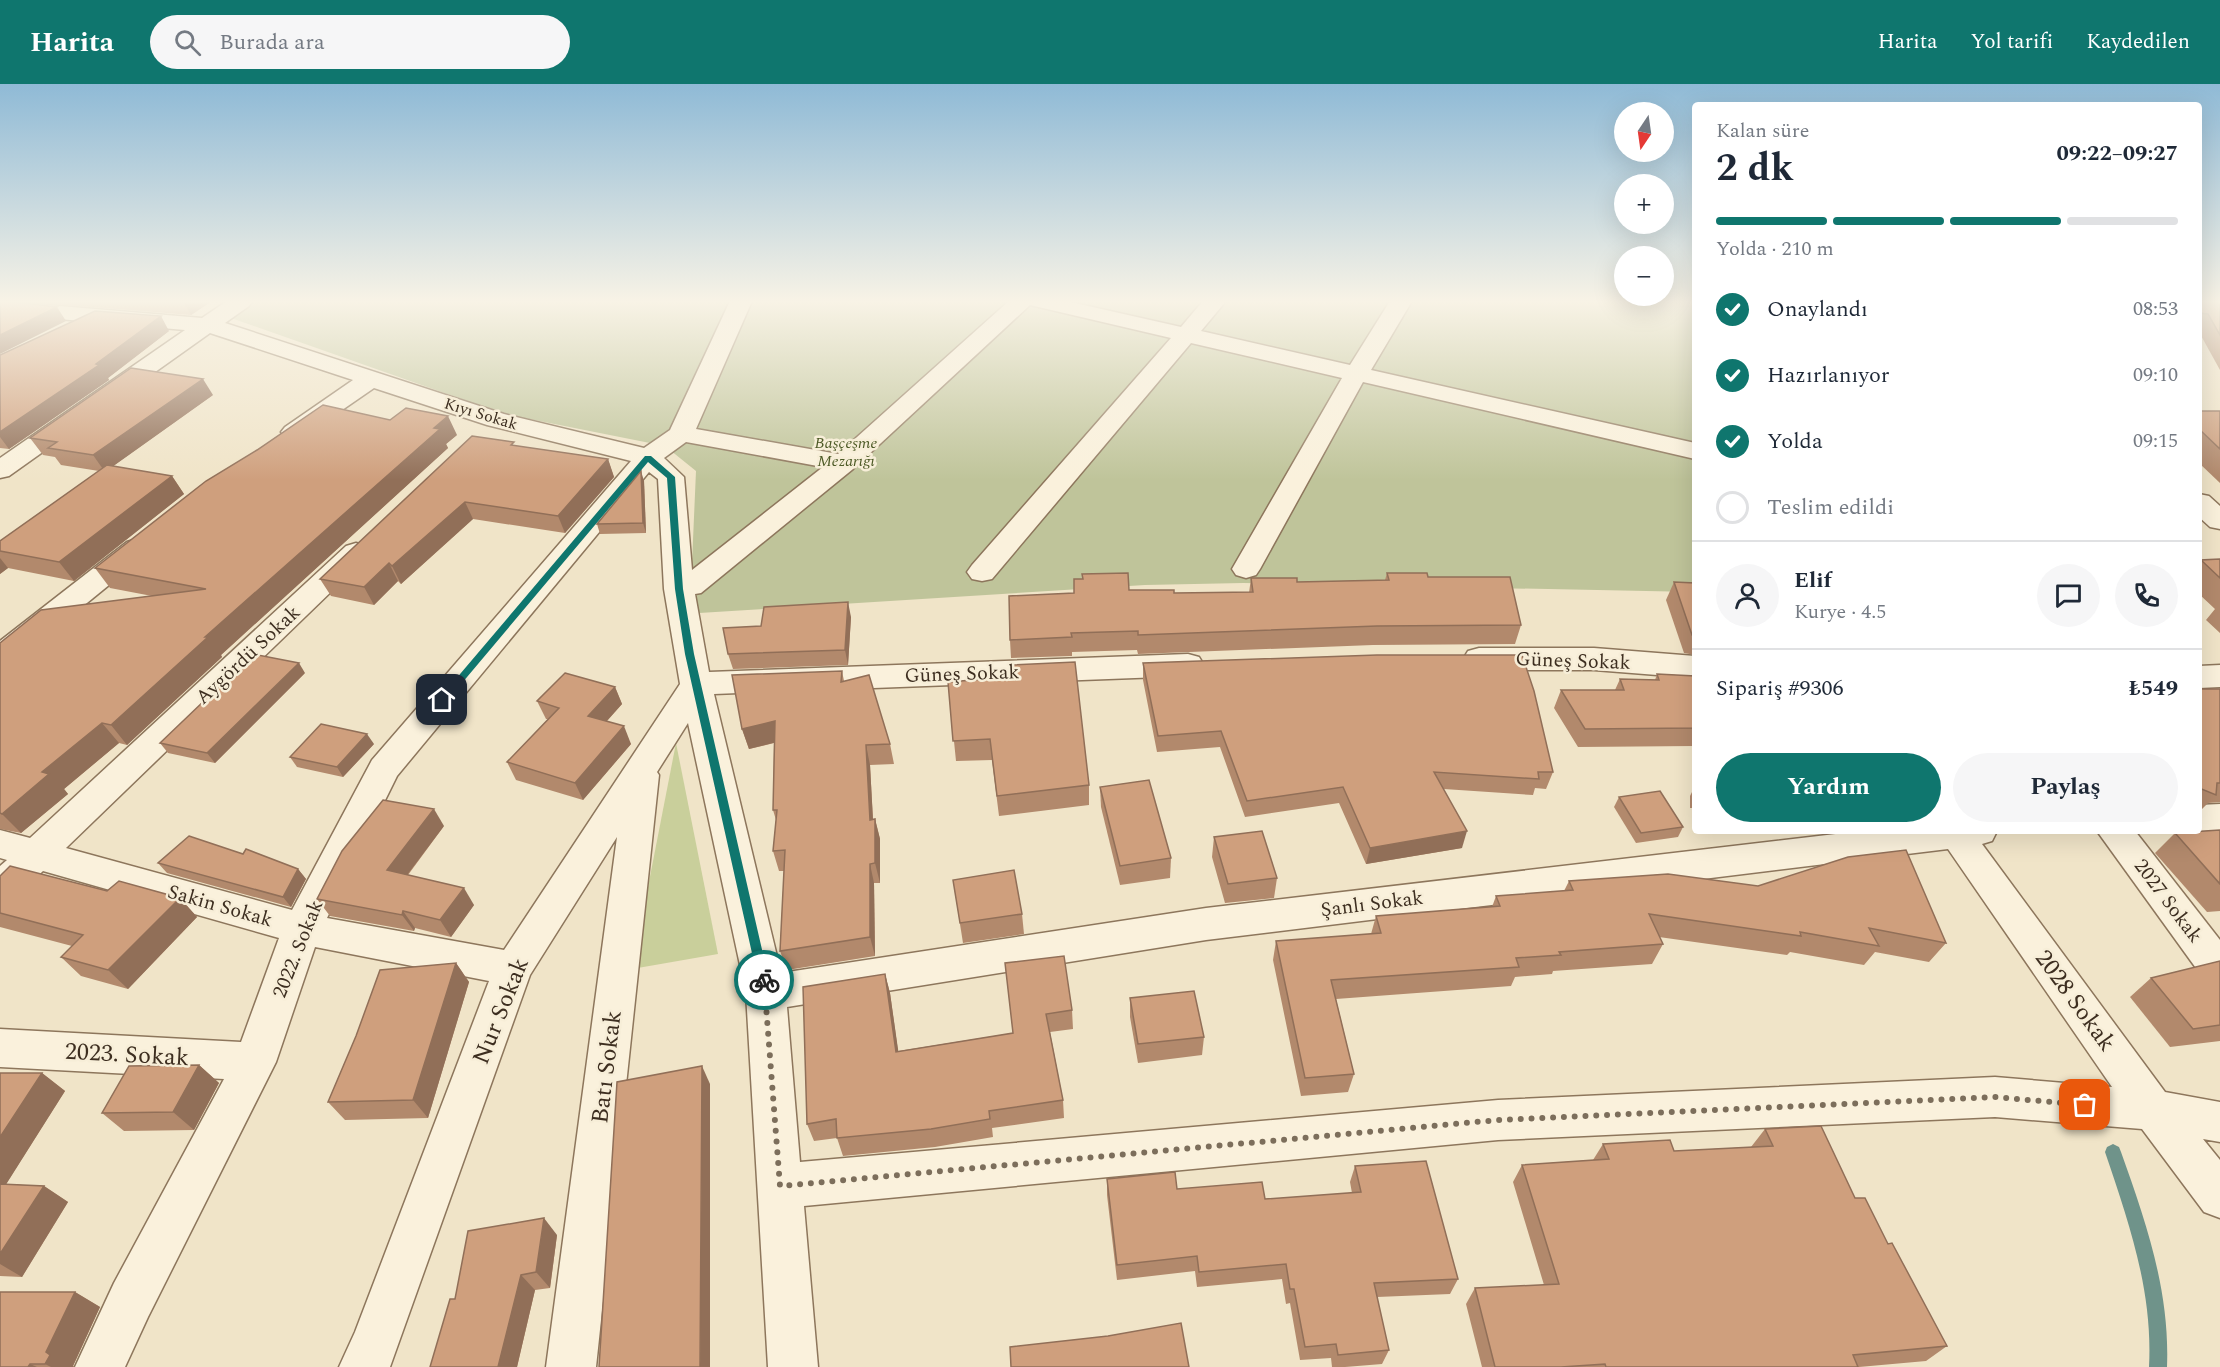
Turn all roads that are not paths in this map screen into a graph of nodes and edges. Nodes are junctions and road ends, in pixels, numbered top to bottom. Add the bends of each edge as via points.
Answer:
1 (156, 361) edge
2 (317, 361) edge
3 (714, 361) edge
4 (956, 361) edge
5 (1164, 361) edge
6 (1299, 361) edge
7 (1364, 361) edge
8 (1356, 374) junction
9 (371, 379) junction
10 (496, 420) junction
11 (681, 434) junction
12 (276, 445) edge
13 (470, 445) edge
14 (1692, 450) edge
15 (648, 457) junction
16 (4, 463) edge
17 (844, 463) junction
18 (2202, 490) edge
19 (2220, 490) edge
20 (2202, 505) edge
21 (2220, 521) edge
22 (155, 535) edge
23 (375, 535) edge
24 (1246, 569) dead end
25 (982, 572) dead end
26 (691, 586) dead end
27 (0, 657) edge
28 (1454, 659) edge
29 (1218, 664) edge
30 (1692, 668) edge
31 (2220, 675) edge
32 (2202, 677) edge
33 (696, 684) junction
34 (643, 768) junction
35 (2220, 818) edge
36 (2202, 819) edge
37 (1951, 834) edge
38 (1968, 834) edge
39 (2117, 834) edge
40 (0, 844) edge
41 (37, 855) junction
42 (0, 889) edge
43 (302, 929) junction
44 (513, 969) junction
45 (2220, 970) edge
46 (766, 993) junction
47 (0, 1048) edge
48 (255, 1062) junction
49 (2153, 1110) junction
50 (2220, 1122) edge
51 (780, 1186) junction
52 (2220, 1196) edge
53 (100, 1367) edge
54 (364, 1367) edge
55 (571, 1367) edge
56 (793, 1367) edge

1 - 16 street
2 - 9 street, Kıyı Sokak
3 - 11 street
4 - 17 street
5 - 25 street
6 - 8 street
7 - 8 street
8 - 14 street
8 - 24 street
9 - 10 street, Kıyı Sokak
9 - 12 street
10 - 13 street
10 - 15 street, Kıyı Sokak
11 - 15 street, 2022. Sokak
11 - 17 street
15 - 33 street via 671,477 679,589
15 - 43 street, 2022. Sokak via 384,769
17 - 26 street
18 - 19 street
20 - 21 street
22 - 27 street
23 - 41 street, Aygördü Sokak
28 - 30 street, Güneş Sokak via 1594,660
29 - 33 street, Güneş Sokak
31 - 32 street
33 - 34 street, Nur Sokak
33 - 46 street
34 - 44 street, Nur Sokak
34 - 55 street, Batı Sokak
35 - 36 street
37 - 46 street, Şanlı Sokak via 1206,924
38 - 49 street, 2028 Sokak via 1966,849
39 - 45 street, 2027 Sokak
40 - 41 street, Sakin Sokak
41 - 42 street, Aygördü Sokak
41 - 43 street, Sakin Sokak
43 - 44 street, Sakin Sokak
43 - 48 street, 2022. Sokak
44 - 54 street, Nur Sokak
46 - 51 street
47 - 48 street, 2023. Sokak
48 - 53 street, 2022. Sokak
49 - 50 street
49 - 51 street via 1995,1097 1498,1120
49 - 52 street, 2028 Sokak
51 - 56 street

